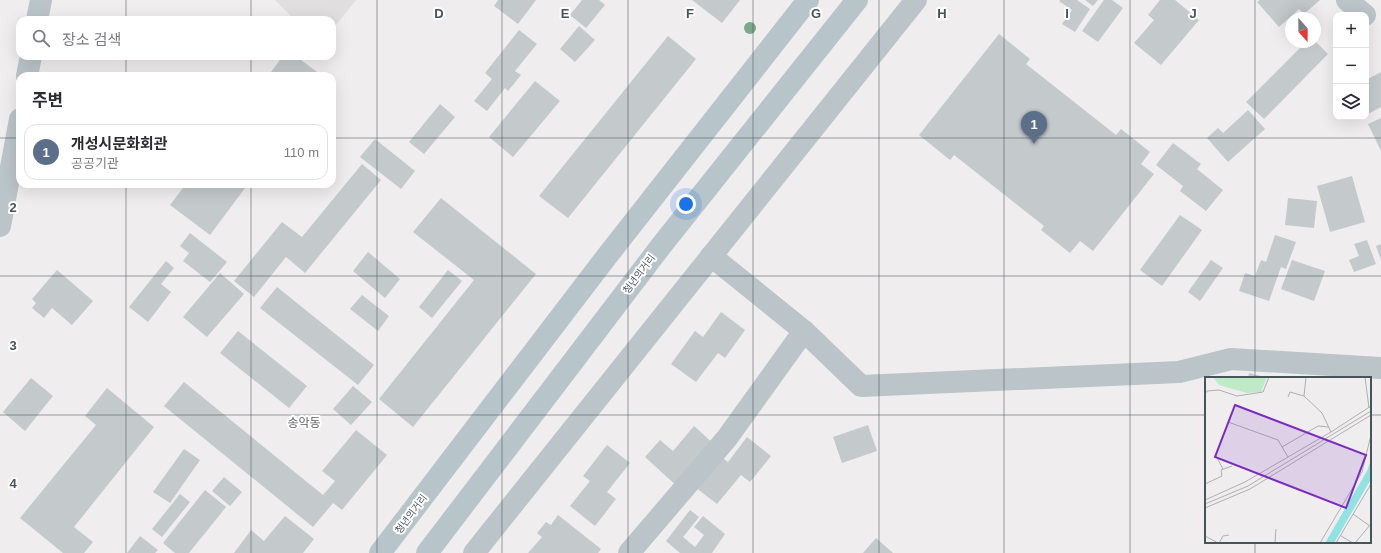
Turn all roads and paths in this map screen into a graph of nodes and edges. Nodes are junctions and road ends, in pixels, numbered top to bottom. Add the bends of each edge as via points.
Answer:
1 (41, 0) edge
2 (808, 0) edge
3 (858, 0) edge
4 (916, 0) edge
5 (1346, 0) edge
6 (1362, 12) edge
7 (38, 16) edge
8 (30, 60) edge
9 (28, 72) edge
10 (16, 140) edge
11 (0, 226) edge
12 (711, 256) junction
13 (804, 331) junction
14 (1381, 368) edge
15 (380, 553) edge
16 (427, 553) edge
17 (474, 553) edge
18 (629, 553) edge

1 - 7 street
2 - 15 main road, 청년의거리
3 - 16 main road, 청년의거리 via 661,246
4 - 12 street
5 - 6 street
8 - 9 street
10 - 11 street
12 - 13 street
12 - 17 street
13 - 14 street via 861,386 1179,372 1231,359
13 - 18 street via 727,438

